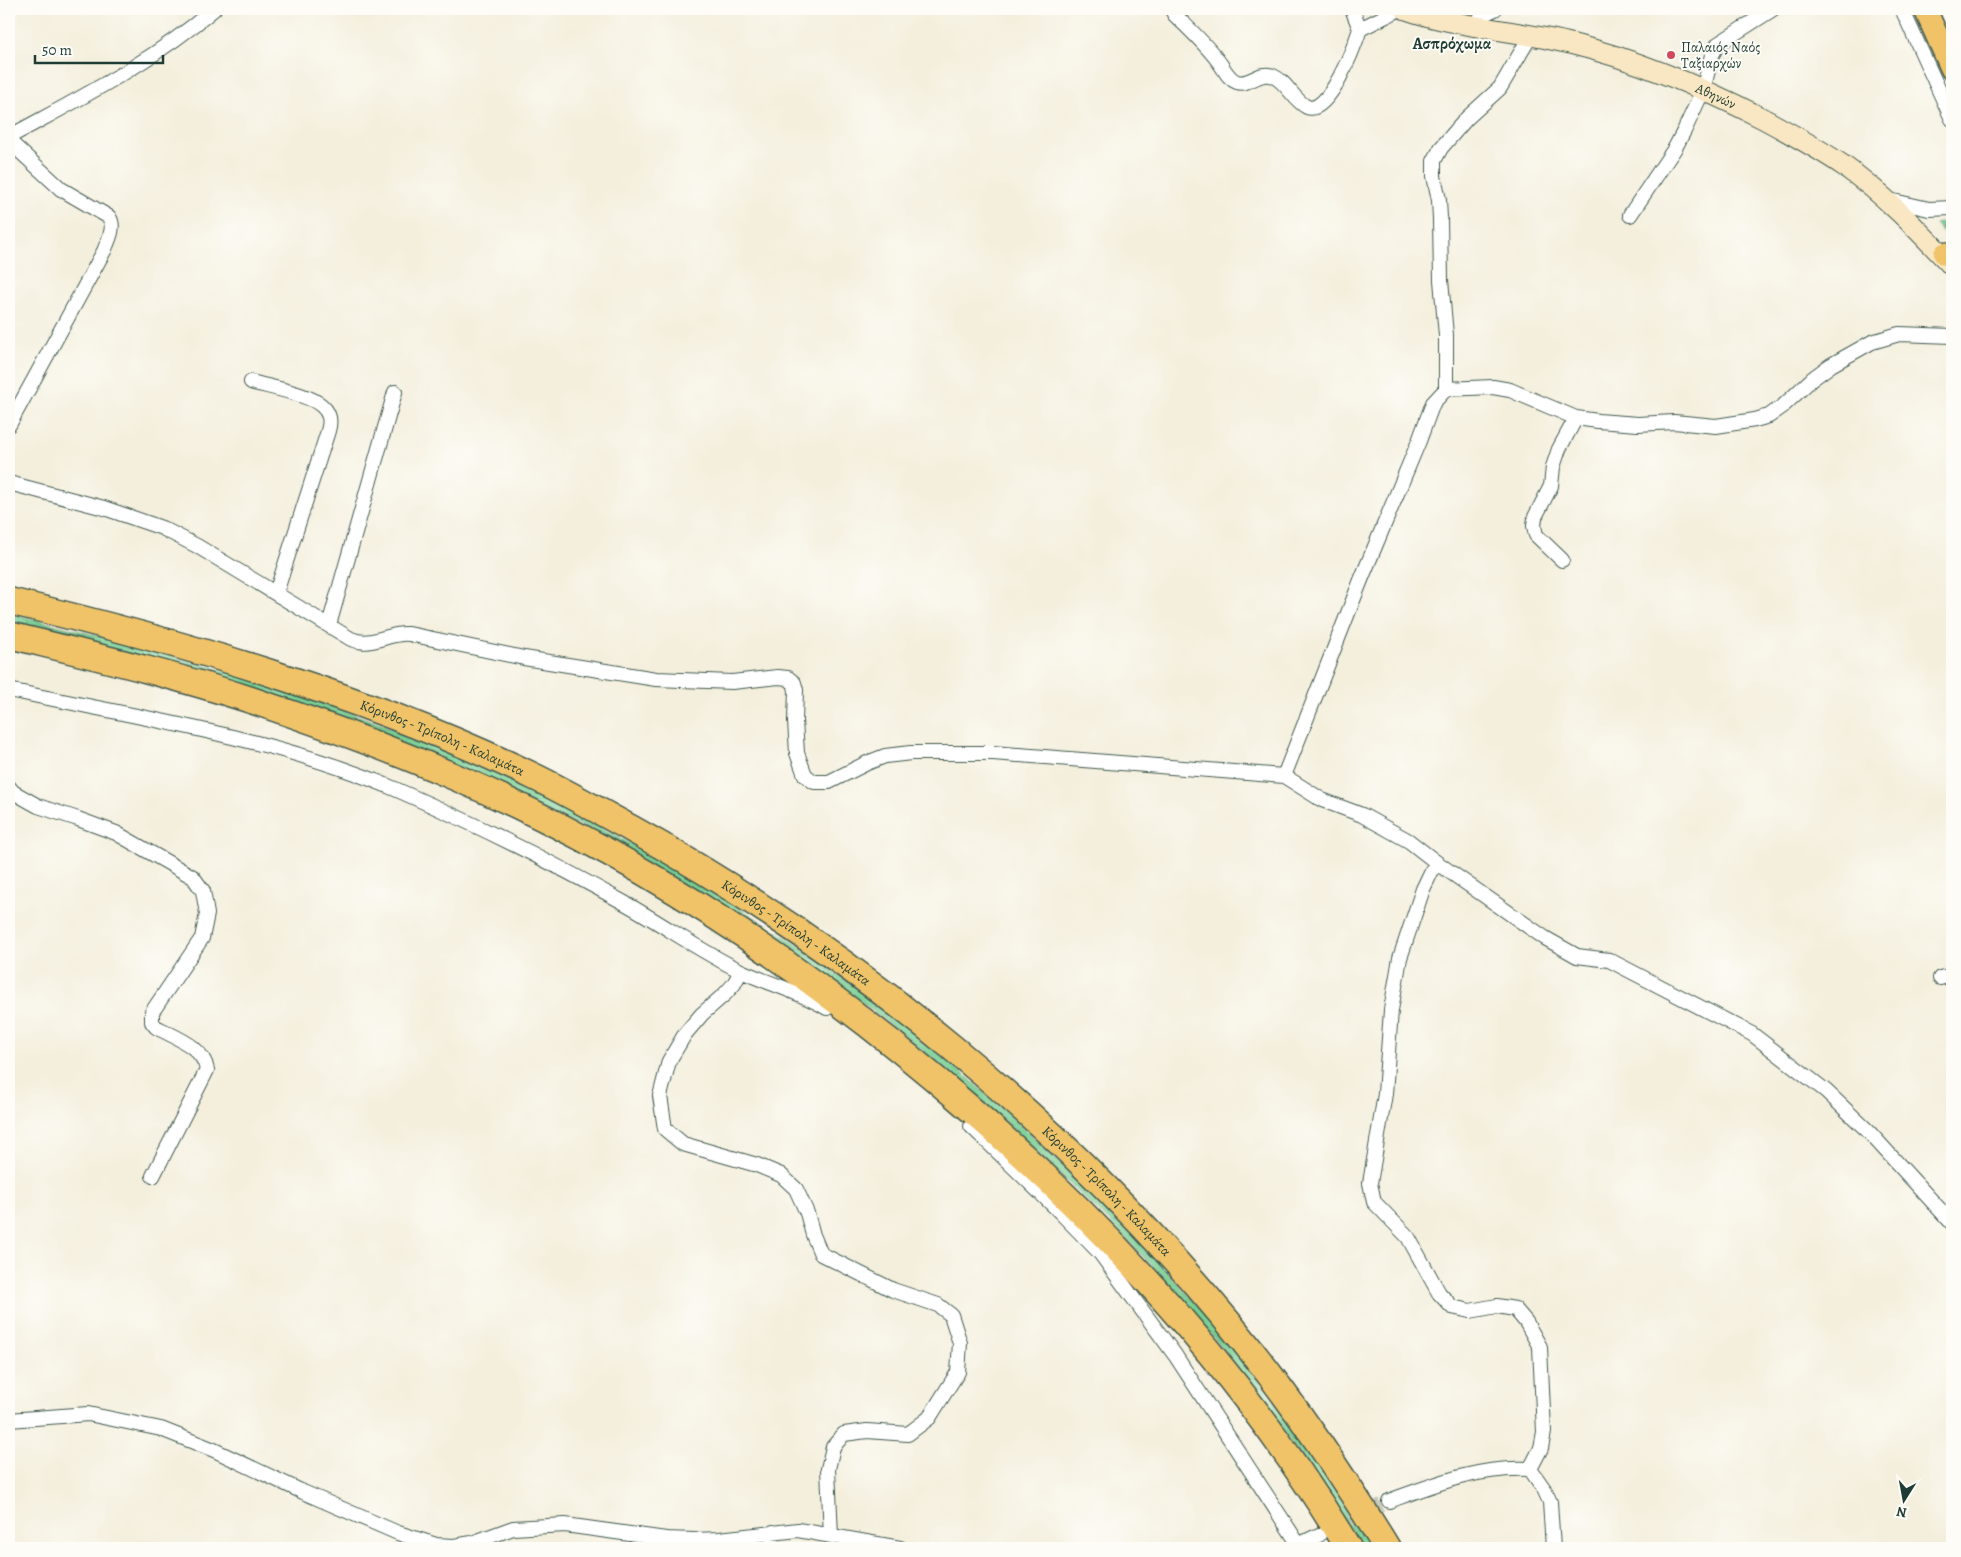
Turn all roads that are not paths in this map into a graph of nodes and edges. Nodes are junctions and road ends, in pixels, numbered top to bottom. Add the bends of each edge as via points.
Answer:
1 (214, 9) edge
2 (1172, 9) edge
3 (1352, 9) edge
4 (1400, 9) edge
5 (1406, 9) edge
6 (1773, 9) edge
7 (1902, 9) edge
8 (1925, 9) edge
9 (1483, 15) edge
10 (1360, 29) junction
11 (1531, 36) junction
12 (1952, 69) edge
13 (1703, 90) junction
14 (1952, 119) edge
15 (9, 139) edge
16 (1885, 199) junction
17 (1952, 208) edge
18 (1630, 215) dead end
19 (1947, 255) edge
20 (1952, 336) edge
21 (251, 382) dead end
22 (1446, 389) junction
23 (395, 392) dead end
24 (1576, 418) junction
25 (9, 425) edge
26 (9, 483) edge
27 (1562, 560) dead end
28 (276, 594) junction
29 (9, 601) edge
30 (329, 625) junction
31 (9, 635) edge
32 (9, 693) edge
33 (1284, 776) junction
34 (9, 786) edge
35 (1436, 862) junction
36 (741, 971) junction
37 (153, 1176) dead end
38 (1952, 1223) edge
39 (9, 1420) edge
40 (1530, 1469) junction
41 (1389, 1501) tunnel mouth
42 (773, 1532) junction
43 (1318, 1535) tunnel mouth
44 (831, 1536) junction
45 (418, 1544) edge
46 (1297, 1547) edge
47 (772, 1548) edge
48 (900, 1548) edge
49 (1348, 1548) edge
50 (1387, 1548) edge
51 (1553, 1548) edge

1 - 15 street via 134,68
2 - 10 street via 1211,51 1230,78 1238,82 1261,74 1271,75 1280,79 1306,107 1314,108 1344,70
3 - 10 street
4 - 10 street
5 - 9 main road, Αθηνών via 1431,17
6 - 13 street via 1718,44
7 - 14 street
8 - 12 main road
9 - 11 main road, Αθηνών
11 - 13 main road, Αθηνών via 1578,45 1628,60
11 - 22 street via 1500,88 1468,118 1434,160 1440,218
13 - 16 main road, Αθηνών via 1803,140
13 - 18 street via 1675,148
15 - 25 street via 54,184 109,217 112,223 104,251
16 - 17 street via 1929,209
16 - 19 main road, Αθηνών
20 - 24 street via 1899,334 1872,342 1831,365 1769,416 1755,420 1716,426 1674,422 1617,423
21 - 28 street via 313,400 327,410 330,420
22 - 24 street via 1493,387 1510,390
22 - 33 street via 1432,403
23 - 30 street
24 - 27 street via 1559,449 1551,486 1535,517 1534,526 1536,535
26 - 28 street via 104,508 162,528
28 - 30 street
29 - 50 highway, Κόρινθος - Τρίπολη - Καλαμάτα via 259,668 458,743 535,777 656,842 796,930 949,1046 1024,1111 1133,1216 1224,1316 1271,1376 1329,1456
30 - 33 street via 361,643 398,634 415,634 524,658 656,679 732,682 788,678 796,690 797,753 805,775 814,782 829,782 885,756 911,753 993,753
31 - 49 highway via 248,699 456,777 521,807 636,869 778,957 860,1016 927,1071 998,1132 1110,1239 1222,1367 1291,1461
32 - 36 street via 187,727 287,752 394,788 574,875
33 - 35 street via 1322,800 1362,815 1409,840
34 - 37 street via 13,792 38,806 116,833 193,877 203,891 207,914 202,938 152,1012 152,1022 156,1028 197,1050 205,1060 207,1070
35 - 38 street via 1545,938 1577,956 1609,960 1752,1034 1826,1091 1868,1131
35 - 40 street via 1423,889 1400,958 1391,1010 1385,1094 1370,1184 1374,1202 1408,1237 1439,1293 1452,1307 1470,1311 1506,1307 1515,1309 1526,1322 1540,1347 1544,1432 1541,1448
36 - 44 street via 734,984 685,1034 669,1061 660,1096 665,1129 683,1144 781,1174 796,1189 821,1254 893,1290 938,1305 950,1315 960,1343 958,1372 929,1418 908,1434 867,1431 844,1434 833,1447 828,1469
36 - 46 street via 809,997 904,1065 1100,1253 1175,1355
39 - 45 street via 88,1414 161,1429
40 - 41 street via 1480,1471 1444,1480
40 - 51 street via 1550,1502
42 - 44 street via 798,1530
42 - 45 street via 694,1540 565,1525 535,1526 513,1528 454,1546
42 - 47 street
43 - 46 street
44 - 48 street

